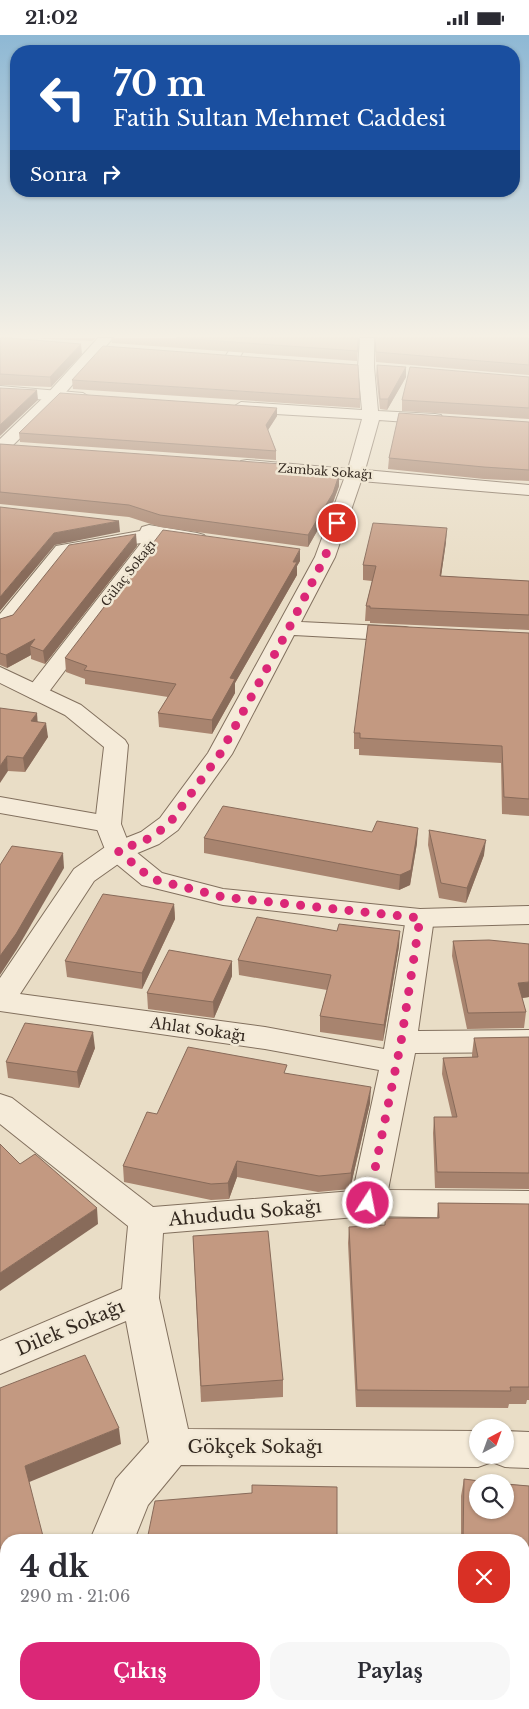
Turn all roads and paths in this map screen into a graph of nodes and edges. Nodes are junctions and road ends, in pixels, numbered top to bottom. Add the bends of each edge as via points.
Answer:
1 (33, 416) edge
2 (371, 416) edge
3 (399, 416) edge
4 (450, 420) edge
5 (0, 447) edge
6 (21, 448) edge
7 (227, 463) edge
8 (355, 473) junction
9 (529, 490) edge
10 (111, 523) edge
11 (158, 534) junction
12 (217, 542) edge
13 (0, 625) edge
14 (289, 628) junction
15 (423, 635) edge
16 (0, 675) edge
17 (37, 692) junction
18 (0, 805) edge
19 (108, 824) junction
20 (118, 851) junction
21 (529, 915) edge
22 (420, 918) junction
23 (0, 1001) edge
24 (529, 1041) edge
25 (398, 1052) junction
26 (0, 1106) edge
27 (368, 1203) junction
28 (529, 1205) edge
29 (146, 1221) junction
30 (140, 1298) junction
31 (0, 1358) edge
32 (171, 1447) junction
33 (469, 1449) edge
34 (514, 1449) edge
35 (529, 1450) edge
36 (114, 1534) edge

1 - 5 street
2 - 8 street
3 - 4 street
5 - 6 street
7 - 8 street, Zambak Sokağı
8 - 9 street, Zambak Sokağı
8 - 14 street via 315,556
10 - 11 street, Gülaç Sokağı
11 - 12 street
11 - 13 street via 63,550
11 - 17 street, Gülaç Sokağı
14 - 15 street
14 - 20 street via 220,754 169,824 150,838
16 - 17 street
17 - 19 street via 73,710 116,745
18 - 19 street
19 - 20 street
20 - 22 street via 152,879 223,897
20 - 23 street via 84,875
21 - 22 street
22 - 25 street
23 - 25 street, Ahlat Sokağı via 265,1038
24 - 25 street, Ahlat Sokağı
25 - 27 street
26 - 29 street
27 - 28 street, Ahududu Sokağı
27 - 29 street, Ahududu Sokağı
29 - 30 street, Gökçek Sokağı
30 - 31 street, Dilek Sokağı
30 - 32 street, Gökçek Sokağı
32 - 33 street, Gökçek Sokağı
32 - 36 street via 130,1493
34 - 35 street

